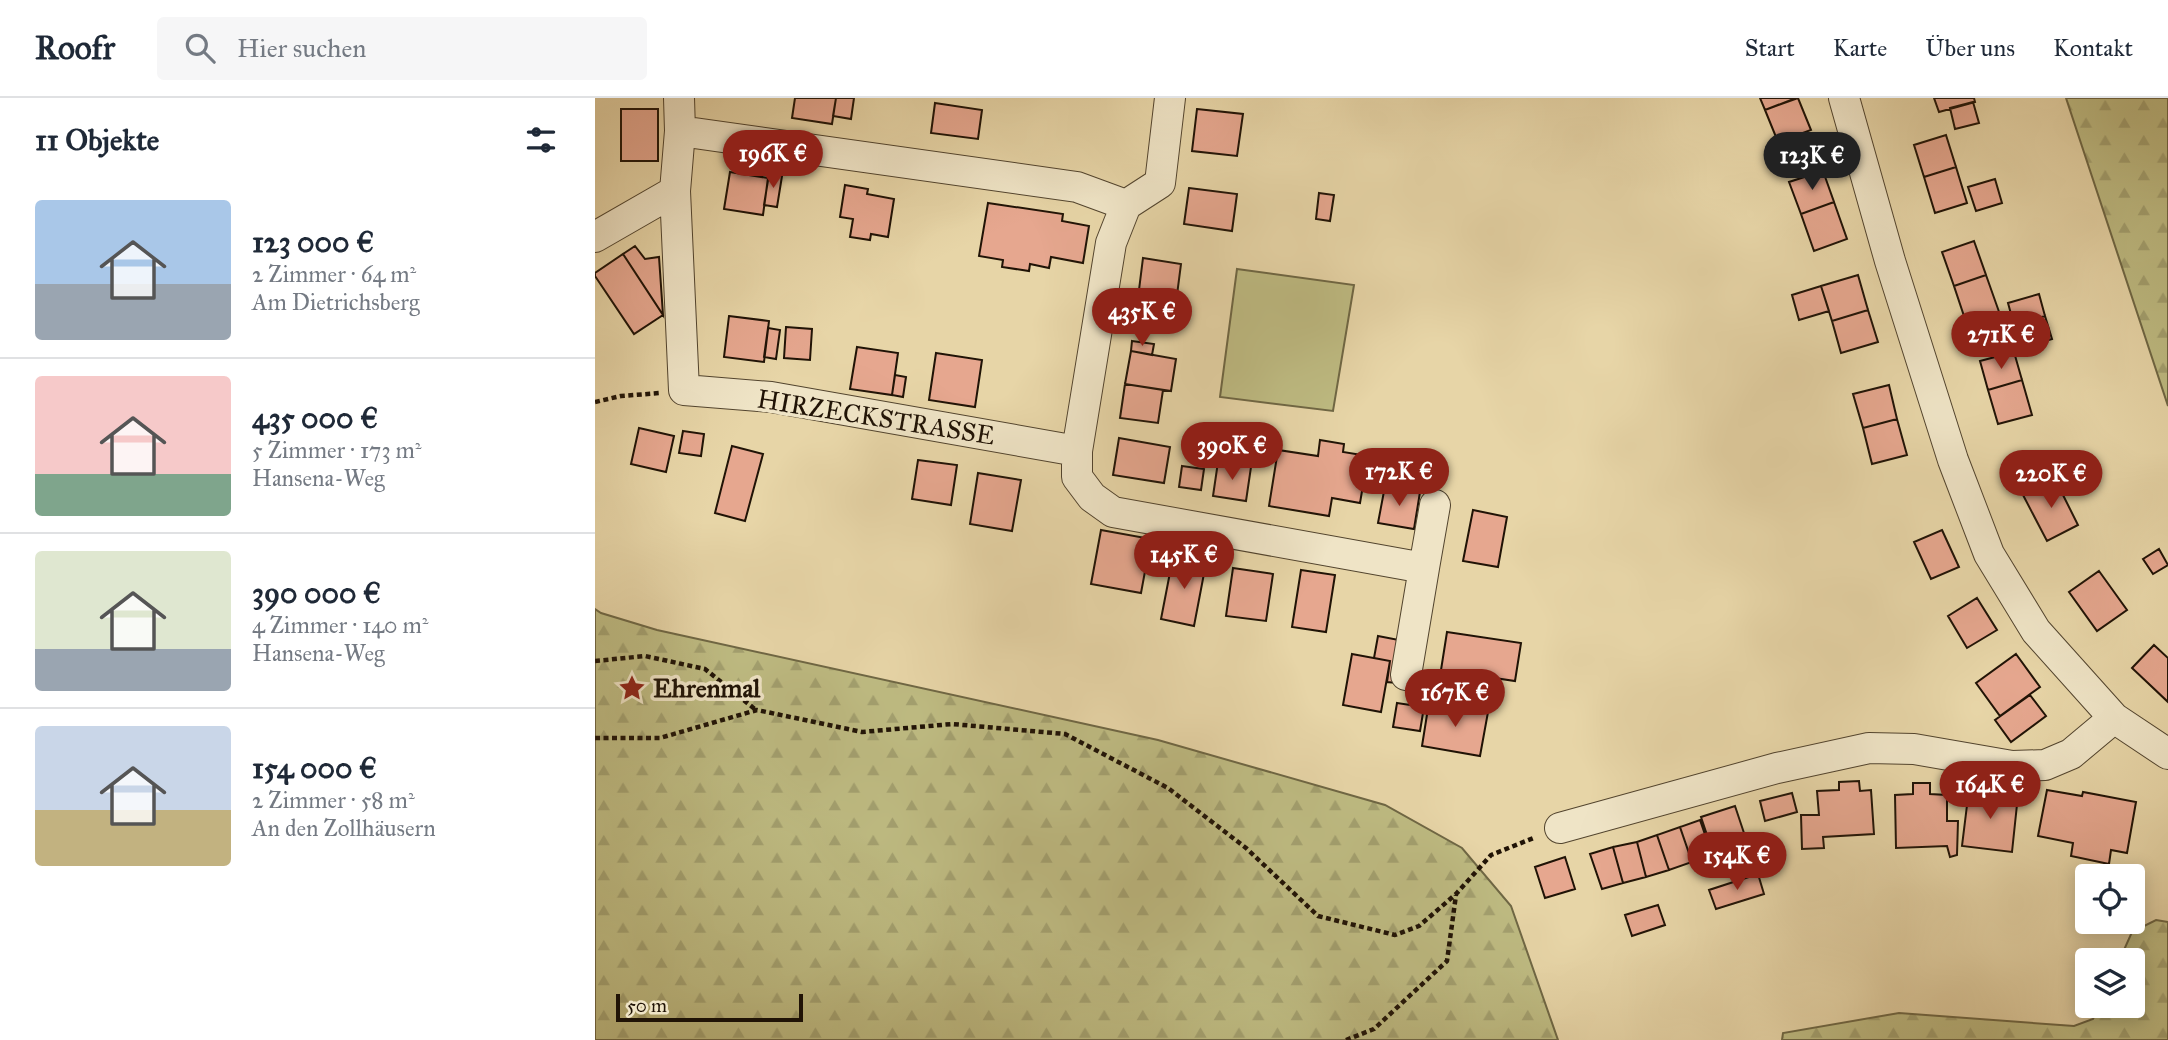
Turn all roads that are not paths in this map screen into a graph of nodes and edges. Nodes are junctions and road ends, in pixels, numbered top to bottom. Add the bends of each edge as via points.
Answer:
1 (679, 98) edge
2 (1170, 98) edge
3 (1843, 98) edge
4 (680, 131) junction
5 (675, 191) junction
6 (1126, 205) junction
7 (595, 237) edge
8 (1077, 450) junction
9 (1435, 505) dead end
10 (1424, 568) junction
11 (1406, 675) dead end
12 (2114, 718) junction
13 (2168, 754) edge
14 (1560, 828) road end

1 - 4 street
2 - 6 street via 1160,183
3 - 12 street via 1949,447 1989,554 2036,631
4 - 5 street
4 - 6 street via 1077,187
5 - 7 street
5 - 8 street, HIRZECKSTRASSE via 685,385
6 - 8 street via 1111,243
8 - 10 street via 1077,477 1092,497 1113,512
9 - 10 street
10 - 11 street
12 - 13 street
12 - 14 street via 2071,754 2045,765 2012,766 1914,749 1869,748 1777,768

